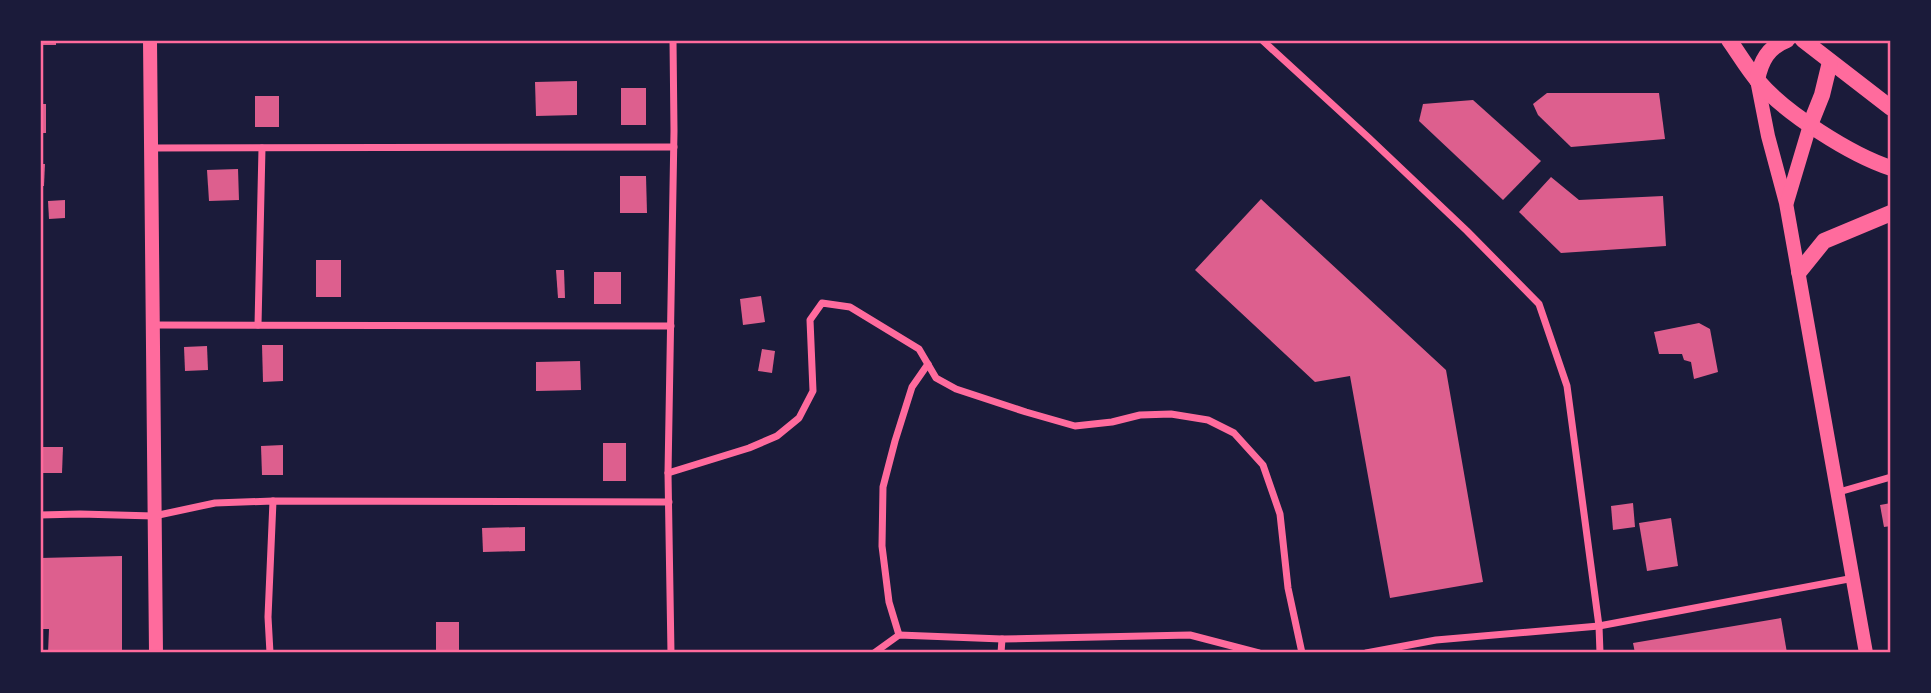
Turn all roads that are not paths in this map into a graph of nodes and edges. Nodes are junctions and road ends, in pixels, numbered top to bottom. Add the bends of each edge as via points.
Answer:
1 (149, 40) edge
2 (673, 40) edge
3 (1262, 40) edge
4 (1729, 40) edge
5 (1787, 40) edge
6 (1803, 40) edge
7 (1830, 62) junction
8 (1757, 80) junction
9 (1891, 108) edge
10 (1810, 125) junction
11 (674, 147) junction
12 (150, 148) junction
13 (262, 148) junction
14 (1891, 168) edge
15 (1786, 203) junction
16 (1891, 214) edge
17 (1799, 272) junction
18 (152, 325) junction
19 (258, 326) junction
20 (671, 326) junction
21 (928, 364) junction
22 (668, 473) junction
23 (1891, 477) edge
24 (1839, 492) junction
25 (273, 501) junction
26 (669, 502) junction
27 (40, 515) edge
28 (154, 516) junction
29 (1854, 578) junction
30 (1599, 626) junction
31 (899, 635) junction
32 (1002, 639) junction
33 (156, 653) edge
34 (270, 653) edge
35 (671, 653) edge
36 (874, 653) edge
37 (1001, 653) edge
38 (1259, 653) edge
39 (1302, 653) edge
40 (1366, 653) edge
41 (1600, 653) edge
42 (1867, 653) edge

1 - 12 main road
2 - 11 street
3 - 30 street via 1539,304 1567,386
4 - 8 main road
5 - 8 main road via 1763,59
6 - 7 main road
7 - 9 main road
7 - 10 main road
8 - 10 main road
8 - 15 main road
10 - 14 main road
10 - 15 main road
11 - 13 street
11 - 20 street
12 - 13 street
12 - 18 main road
13 - 19 street
15 - 17 main road
16 - 17 main road via 1824,241
17 - 24 main road
18 - 19 street
18 - 28 main road
19 - 20 street
20 - 22 street
21 - 22 street via 919,349 849,307 822,303 810,320 813,391 799,418 777,436 749,448
21 - 31 street via 912,387 883,487 882,546 889,602
21 - 39 street via 936,378 956,389 1075,426 1171,414 1208,420 1234,433 1263,465 1280,514 1288,588
22 - 26 street
23 - 24 street
24 - 29 main road
25 - 26 street
25 - 28 street via 215,503
25 - 34 street
26 - 35 street
27 - 28 street
28 - 33 main road
29 - 30 street
29 - 42 main road
30 - 40 street via 1436,640
30 - 41 street
31 - 32 street
31 - 36 street
32 - 37 street
32 - 38 street via 1190,635

